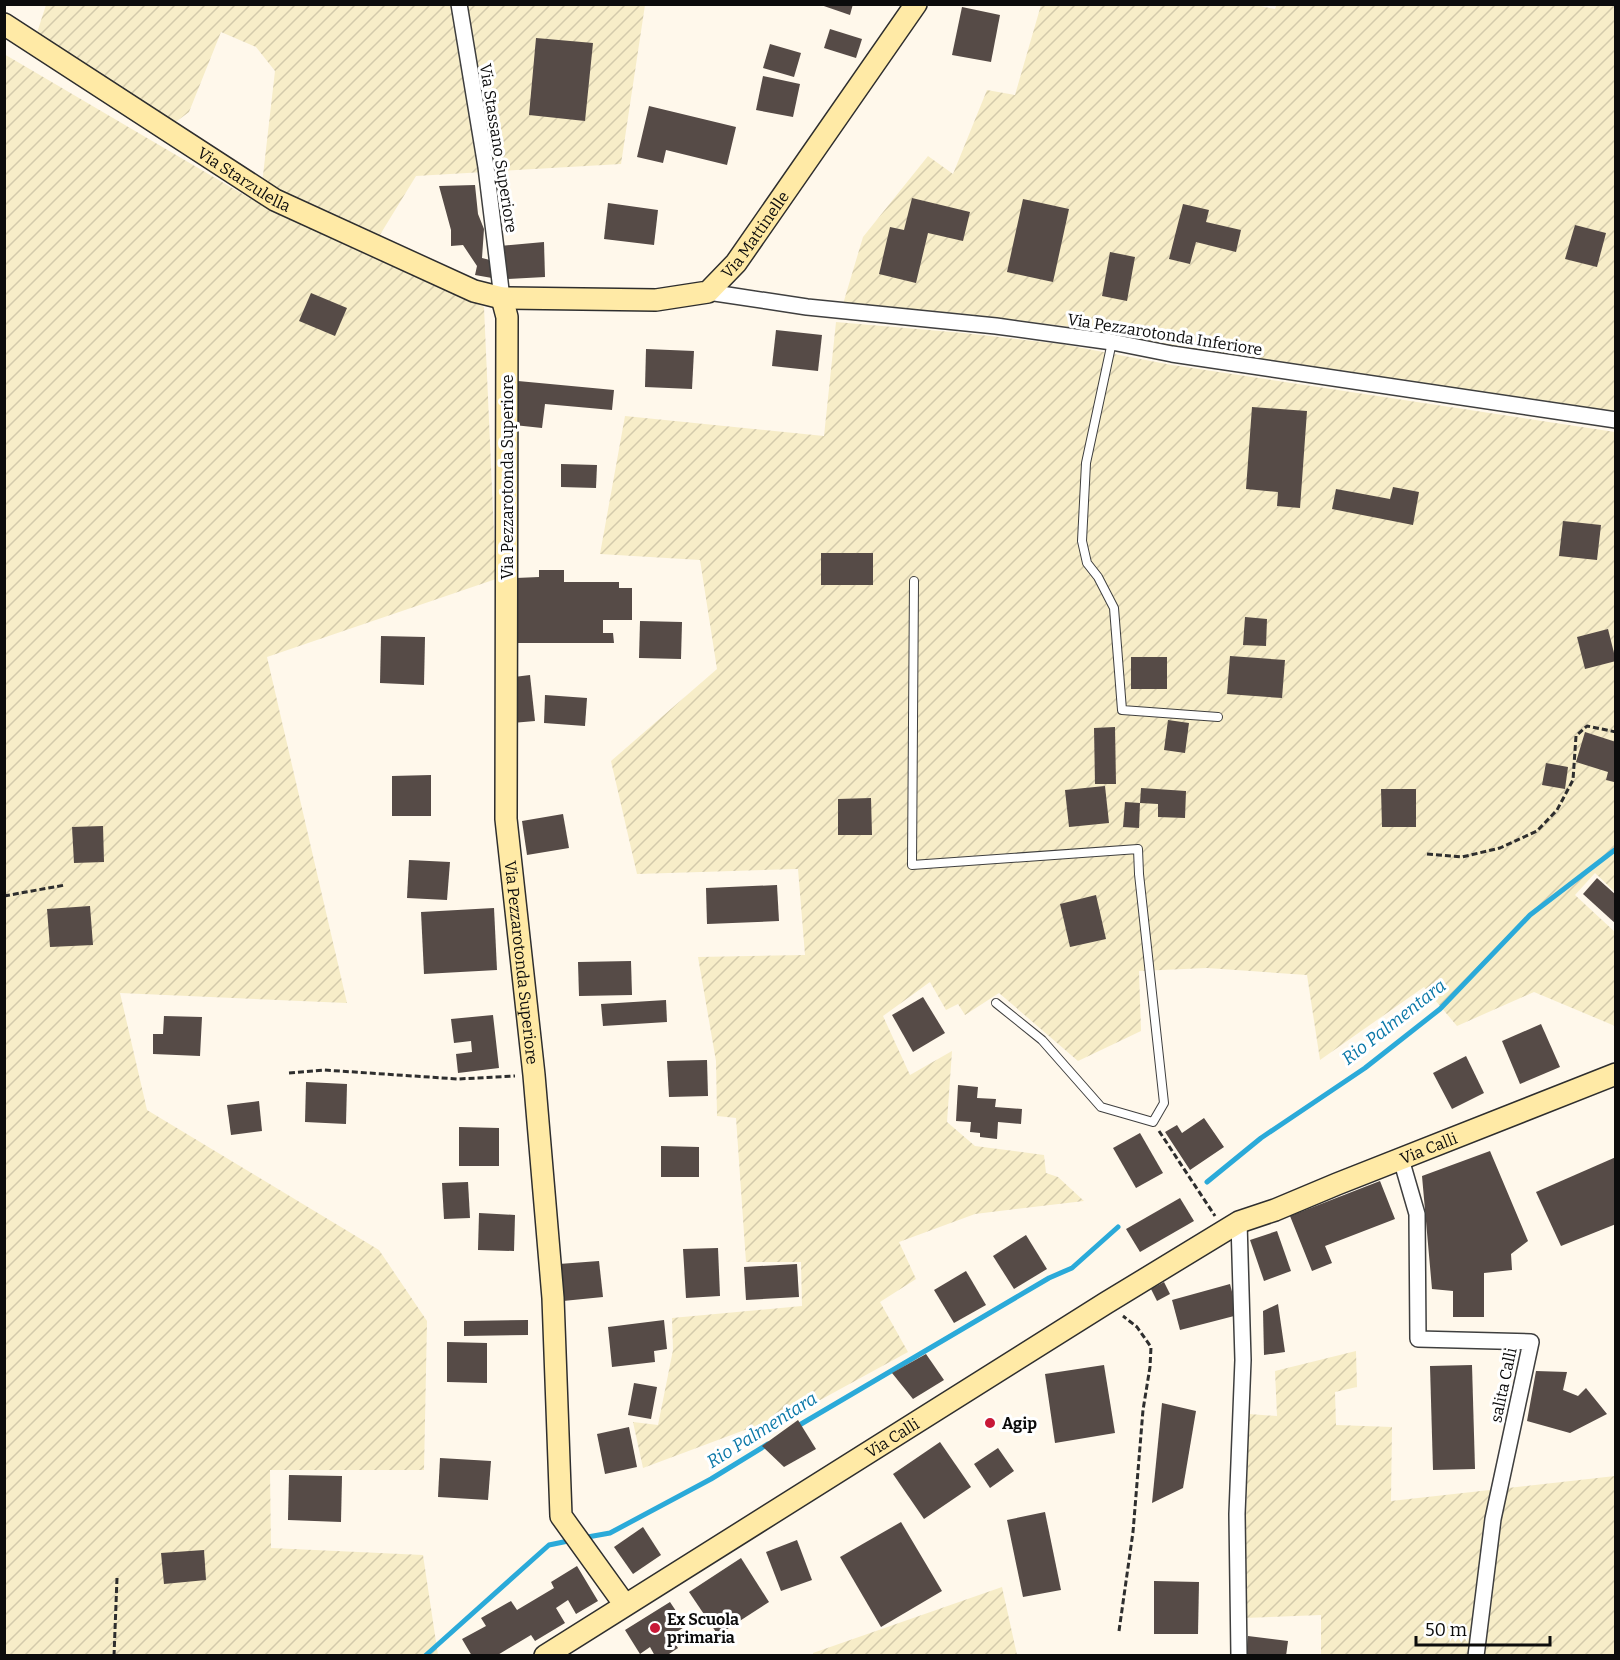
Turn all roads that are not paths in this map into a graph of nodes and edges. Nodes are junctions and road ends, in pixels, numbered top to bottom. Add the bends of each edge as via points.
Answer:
1 (459, 4) edge
2 (916, 4) edge
3 (4, 24) edge
4 (708, 292) junction
5 (502, 298) junction
6 (1112, 342) junction
7 (1616, 420) edge
8 (914, 581) dead end
9 (1218, 717) dead end
10 (996, 1003) dead end
11 (1616, 1074) edge
12 (1401, 1159) junction
13 (1232, 1226) junction
14 (625, 1605) junction
15 (544, 1656) edge
16 (1239, 1656) edge
17 (1476, 1656) edge

1 - 5 street, Via Stassano Superiore via 486,167
2 - 4 street, Via Mattinelle via 736,262
3 - 5 street, Via Starzulella via 275,200 474,291
4 - 5 street, Via Mattinelle via 656,300
4 - 6 street, Via Pezzarotonda Inferiore
5 - 14 street, Via Pezzarotonda Superiore via 507,317 506,819 553,1298 561,1516
6 - 7 street, Via Pezzarotonda Inferiore
6 - 9 lane via 1086,463 1082,541 1087,563 1114,608 1122,710
8 - 10 lane via 912,865 1138,849 1164,1103 1153,1122 1101,1107 1042,1040
11 - 12 street, Via Calli
12 - 13 street, Via Calli
12 - 17 street, salita Calli via 1417,1214 1418,1339 1531,1342 1493,1519
13 - 14 street, Via Calli
13 - 16 street via 1243,1360 1237,1514
14 - 15 street, Via Calli

